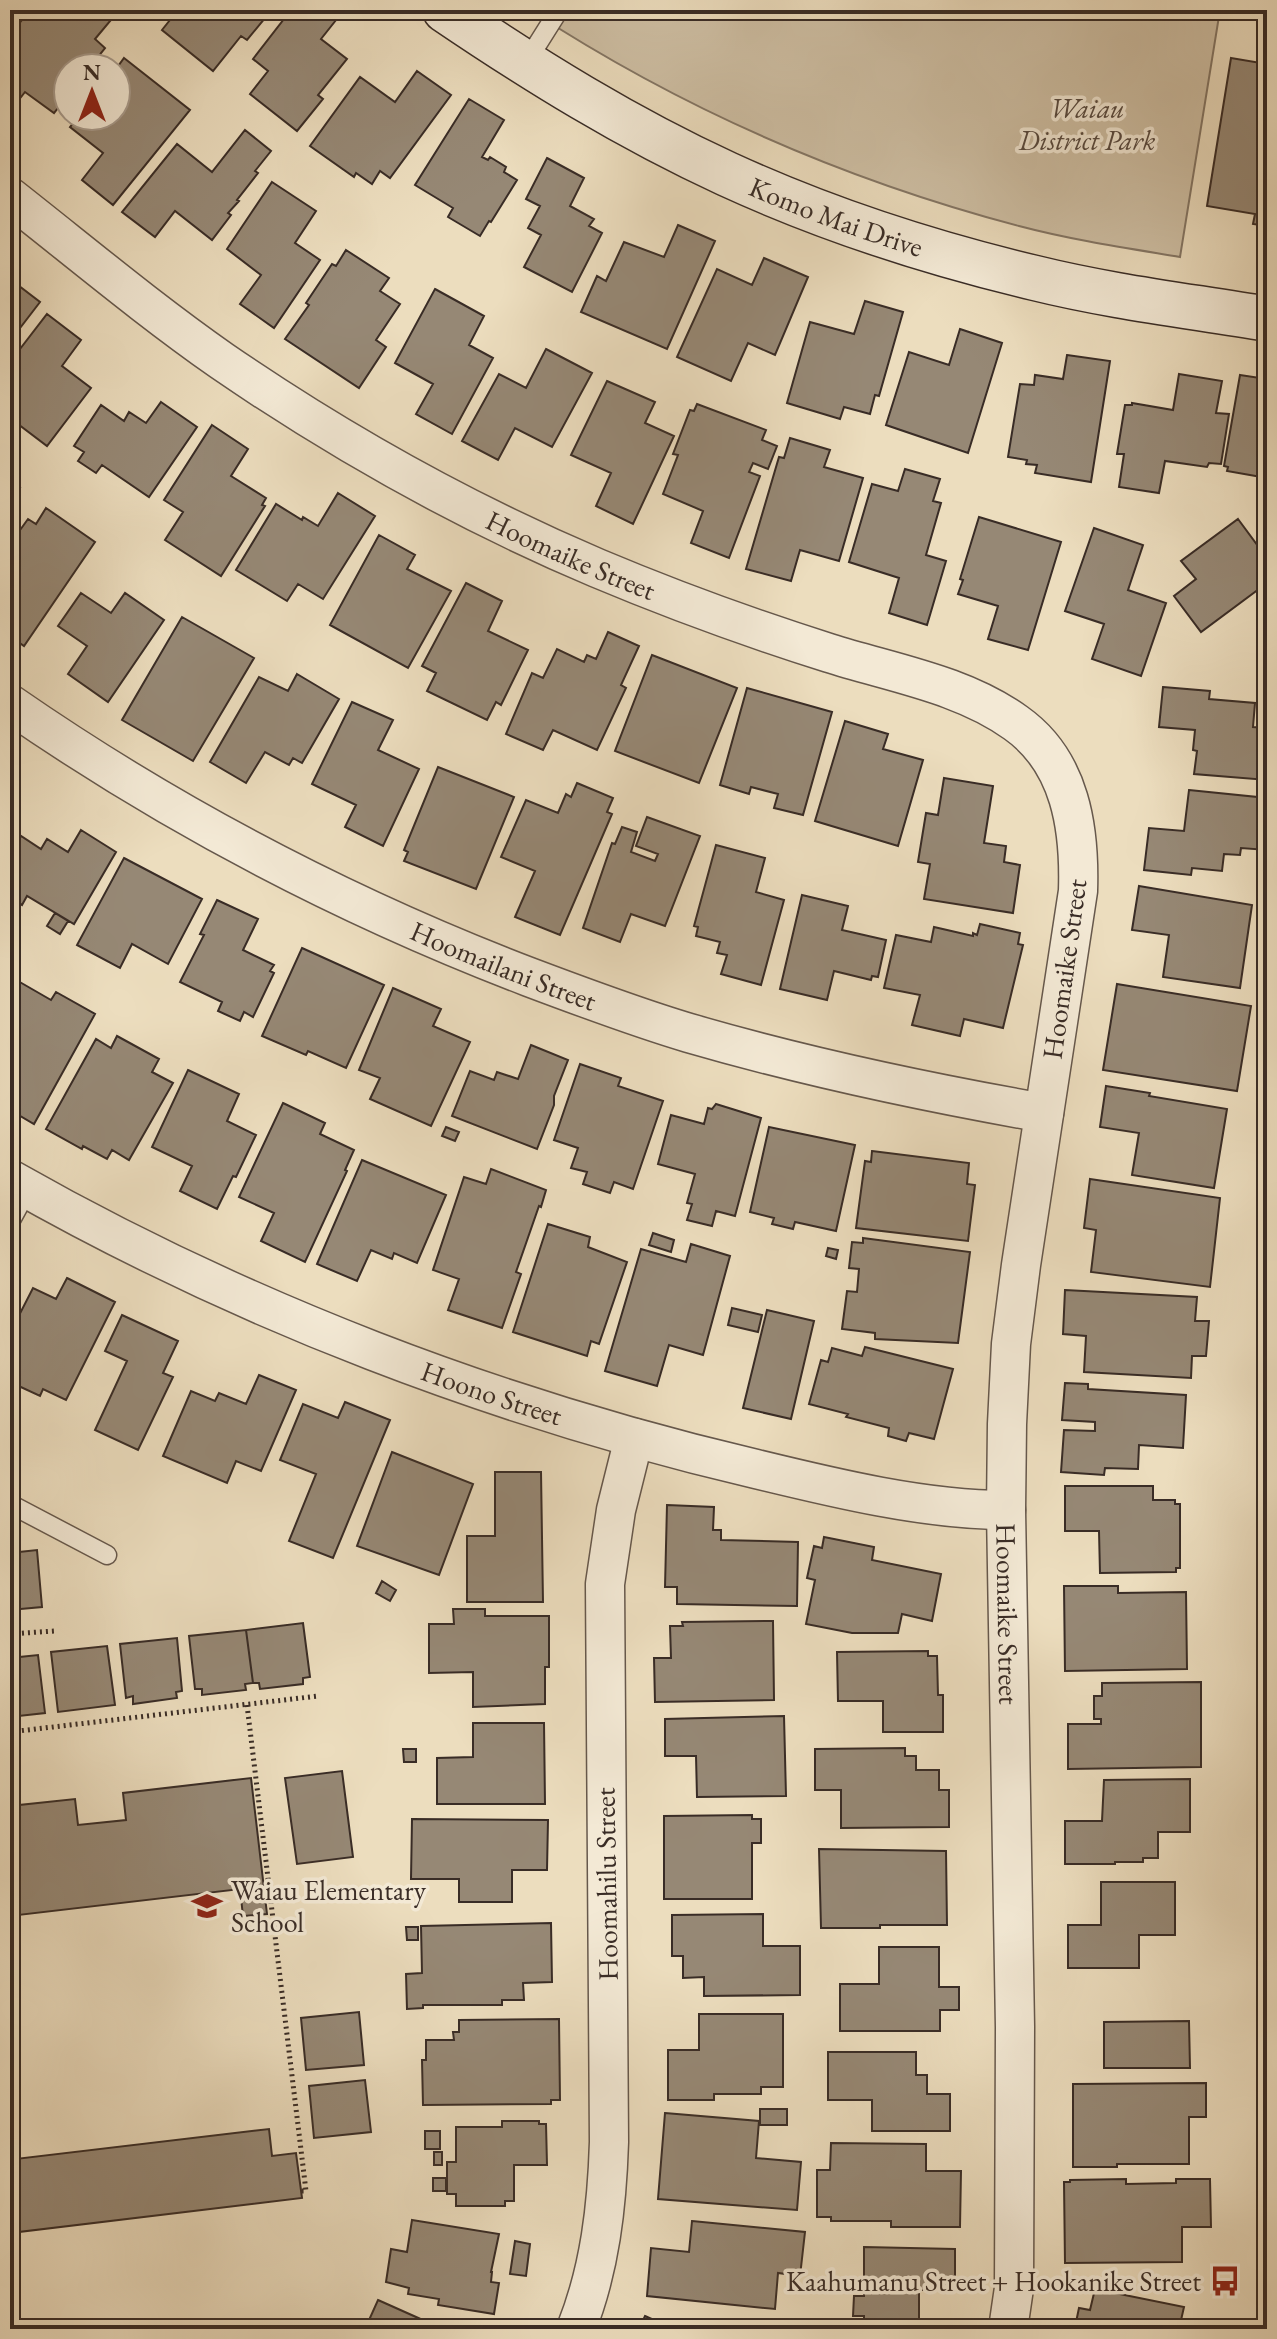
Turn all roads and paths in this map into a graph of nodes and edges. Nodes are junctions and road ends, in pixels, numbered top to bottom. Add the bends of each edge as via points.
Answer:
1 (445, 10) edge
2 (559, 10) edge
3 (525, 64) junction
4 (10, 197) edge
5 (1267, 319) edge
6 (10, 704) edge
7 (1044, 1113) junction
8 (19, 1184) edge
9 (10, 1222) edge
10 (634, 1438) junction
11 (10, 1504) edge
12 (1006, 1510) junction
13 (107, 1555) dead end
14 (54, 1631) dead end
15 (10, 1634) edge
16 (318, 1696) dead end
17 (247, 1705) junction
18 (10, 1732) edge
19 (301, 2191) dead end
20 (576, 2329) edge
21 (1008, 2329) edge

1 - 3 street, Komo Mai Drive
2 - 3 lane
3 - 5 street, Komo Mai Drive via 727,174 887,237 1037,279
4 - 7 street, Hoomaike Street via 221,360 319,425 445,496 690,605 959,693 1035,738 1051,758 1071,803 1079,863
6 - 7 street, Hoomailani Street via 241,847 456,949 688,1033 836,1073
7 - 12 street, Hoomaike Street via 1011,1344
8 - 9 lane
8 - 10 street, Hoono Street via 133,1244 355,1344 469,1387
10 - 12 street, Hoono Street via 812,1483 967,1510
10 - 20 street, Hoomahilu Street via 605,1584 607,2189 592,2282
11 - 13 lane
12 - 21 street, Hoomaike Street via 1015,2027 1014,2288
14 - 15 path
16 - 17 path
17 - 18 path
17 - 19 path via 306,2191

